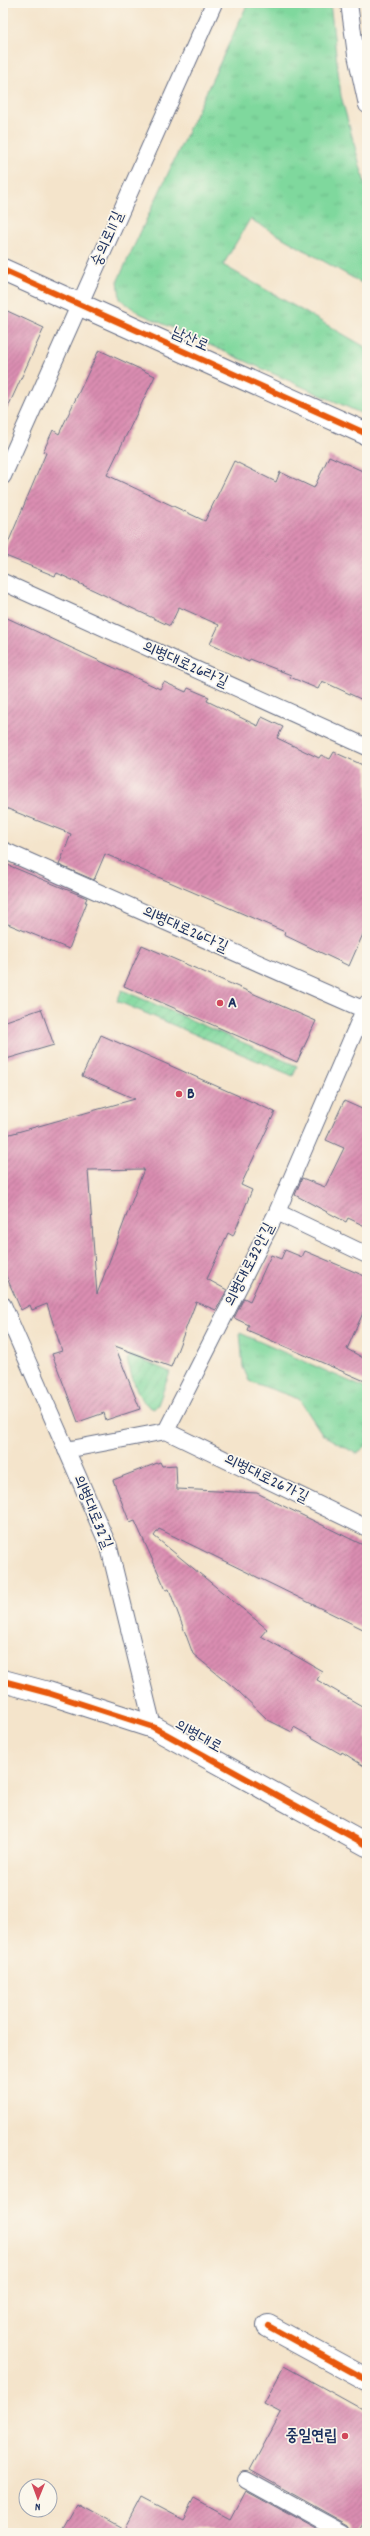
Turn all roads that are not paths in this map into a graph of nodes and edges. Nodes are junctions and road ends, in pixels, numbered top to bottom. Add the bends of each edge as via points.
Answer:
1 (214, 3) edge
2 (349, 3) edge
3 (367, 105) edge
4 (3, 270) edge
5 (79, 304) junction
6 (367, 434) edge
7 (3, 476) edge
8 (3, 582) edge
9 (367, 748) edge
10 (3, 850) edge
11 (366, 1008) edge
12 (276, 1212) junction
13 (367, 1255) edge
14 (3, 1305) edge
15 (166, 1431) junction
16 (66, 1450) junction
17 (367, 1528) edge
18 (3, 1681) edge
19 (153, 1727) junction
20 (367, 1845) edge
21 (268, 2326) dead end
22 (367, 2380) edge
23 (246, 2480) dead end
24 (343, 2533) edge

1 - 5 lane, 숭의로11길
2 - 3 lane via 356,55
4 - 5 street, 남산로
5 - 6 street, 남산로
5 - 7 lane, 숭의로11길
8 - 9 lane, 의병대로26라길
10 - 11 lane, 의병대로26다길
11 - 12 lane, 의병대로32안길
12 - 13 lane
12 - 15 lane, 의병대로32안길
14 - 16 lane, 의병대로32길
15 - 16 lane
15 - 17 lane, 의병대로26가길
16 - 19 lane, 의병대로32길 via 109,1546
18 - 19 street, 의병대로
19 - 20 street, 의병대로
21 - 22 street
23 - 24 lane

